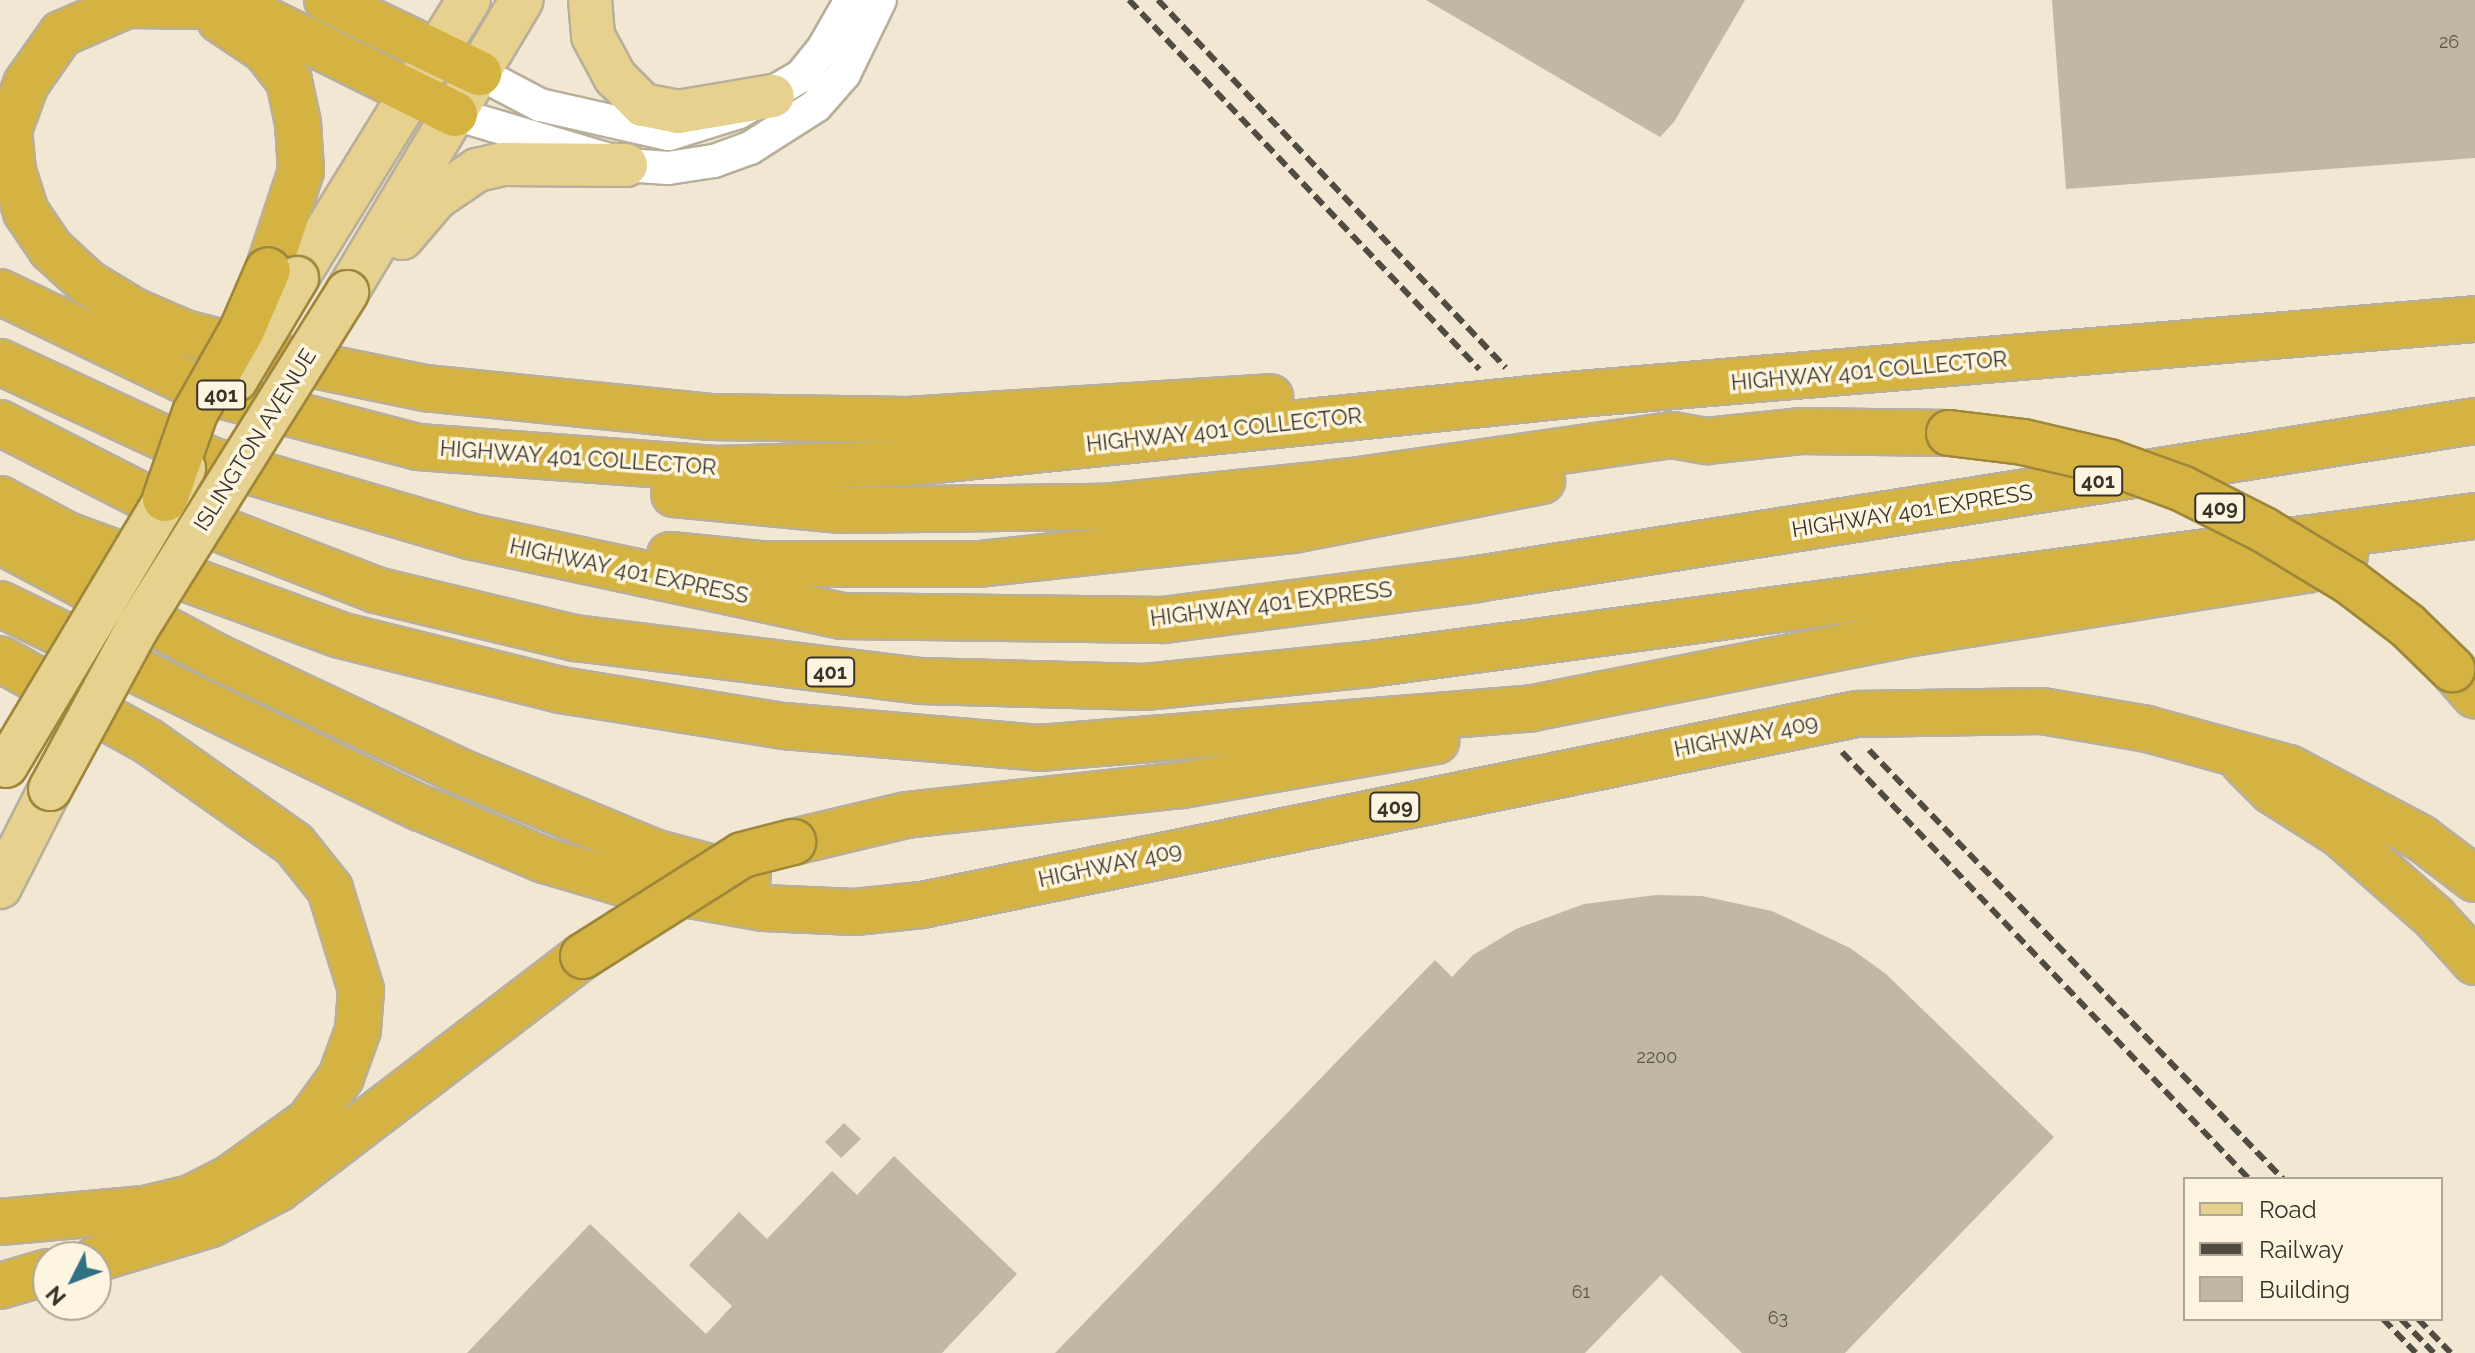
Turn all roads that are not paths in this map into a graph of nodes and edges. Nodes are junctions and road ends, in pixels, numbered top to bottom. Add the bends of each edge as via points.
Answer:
1 (327, 0) edge
2 (469, 0) edge
3 (522, 0) edge
4 (590, 0) edge
5 (851, 0) edge
6 (880, 0) edge
7 (173, 3) junction
8 (436, 55) junction
9 (479, 73) junction
10 (412, 93) junction
11 (773, 96) junction
12 (455, 114) junction
13 (626, 165) junction
14 (283, 274) junction
15 (0, 292) edge
16 (347, 292) junction
17 (2475, 319) edge
18 (0, 362) edge
19 (1501, 402) junction
20 (2475, 421) edge
21 (0, 423) edge
22 (1707, 441) junction
23 (418, 447) junction
24 (0, 499) edge
25 (165, 499) joint
26 (2475, 516) edge
27 (2426, 524) junction
28 (469, 536) junction
29 (0, 541) edge
30 (0, 604) edge
31 (0, 659) edge
32 (2463, 682) edge
33 (1533, 708) junction
34 (2230, 751) junction
35 (3, 772) edge
36 (2475, 879) edge
37 (0, 887) edge
38 (991, 889) junction
39 (2475, 962) edge
40 (6, 1220) edge
41 (112, 1254) edge
42 (32, 1277) edge
43 (0, 1286) edge

1 - 8 highway
2 - 8 main road
3 - 9 main road, ISLINGTON AVENUE
4 - 11 main road via 593,36 615,77 643,105 678,112
5 - 11 street via 823,49 801,76
6 - 13 street via 844,74 816,106 781,129 714,161 668,168
7 - 10 highway via 214,6 264,19
7 - 14 highway via 230,23 265,50 289,81 301,171
7 - 19 highway via 127,5 61,34 26,84 9,130 13,171 26,212 51,249 88,283 185,333 425,388 711,417 908,420 1448,386
8 - 9 highway
8 - 10 main road
9 - 11 street via 540,105 669,134
9 - 12 main road, ISLINGTON AVENUE
10 - 12 highway
10 - 14 main road
12 - 13 street
12 - 16 main road, ISLINGTON AVENUE
13 - 16 main road via 504,164 477,170 436,198 379,266
14 - 25 highway, bridge via 242,330 195,413
15 - 23 highway, HIGHWAY 401 COLLECTOR / 401 via 208,392
16 - 37 main road, ISLINGTON AVENUE, bridge via 138,627
17 - 19 highway, HIGHWAY 401 COLLECTOR / 401
18 - 28 highway, HIGHWAY 401 EXPRESS / 401 via 211,460
19 - 23 highway, HIGHWAY 401 COLLECTOR / 401 via 908,463 716,469
20 - 28 highway, HIGHWAY 401 EXPRESS / 401 via 1477,579 1163,620 842,616
21 - 27 highway, 401 via 170,510 376,590 575,638 920,681 1145,687 1370,664
22 - 23 highway via 1672,435 1352,481 1104,507 841,510 630,490
22 - 28 highway via 1678,453 1294,530 979,564 760,564
22 - 32 highway, 409, bridge via 1800,431 1949,433 2023,442 2109,462 2181,488 2350,582 2408,626
24 - 33 highway, 401 via 67,535 340,635 561,690 784,726 1039,748
25 - 35 main road, ISLINGTON AVENUE, bridge
26 - 27 highway, 401
27 - 33 highway, 401 via 2307,570 1900,635
29 - 38 highway via 231,663 466,774 657,853 725,874 806,887
30 - 38 highway via 421,808 544,860 622,883 764,908 855,912 922,905
31 - 40 highway via 148,741 294,844 330,889 361,990 358,1030 341,1077 309,1121 275,1149 191,1198 145,1209
33 - 41 highway, bridge via 1432,743 1182,785 906,815 728,863 583,956 278,1189 211,1224
34 - 36 highway, HIGHWAY 409 / 409 via 2326,785 2421,838
34 - 38 highway, HIGHWAY 409 / 409 via 2147,729 2042,711 1857,714
34 - 39 highway via 2272,791 2341,835 2434,917
42 - 43 highway

